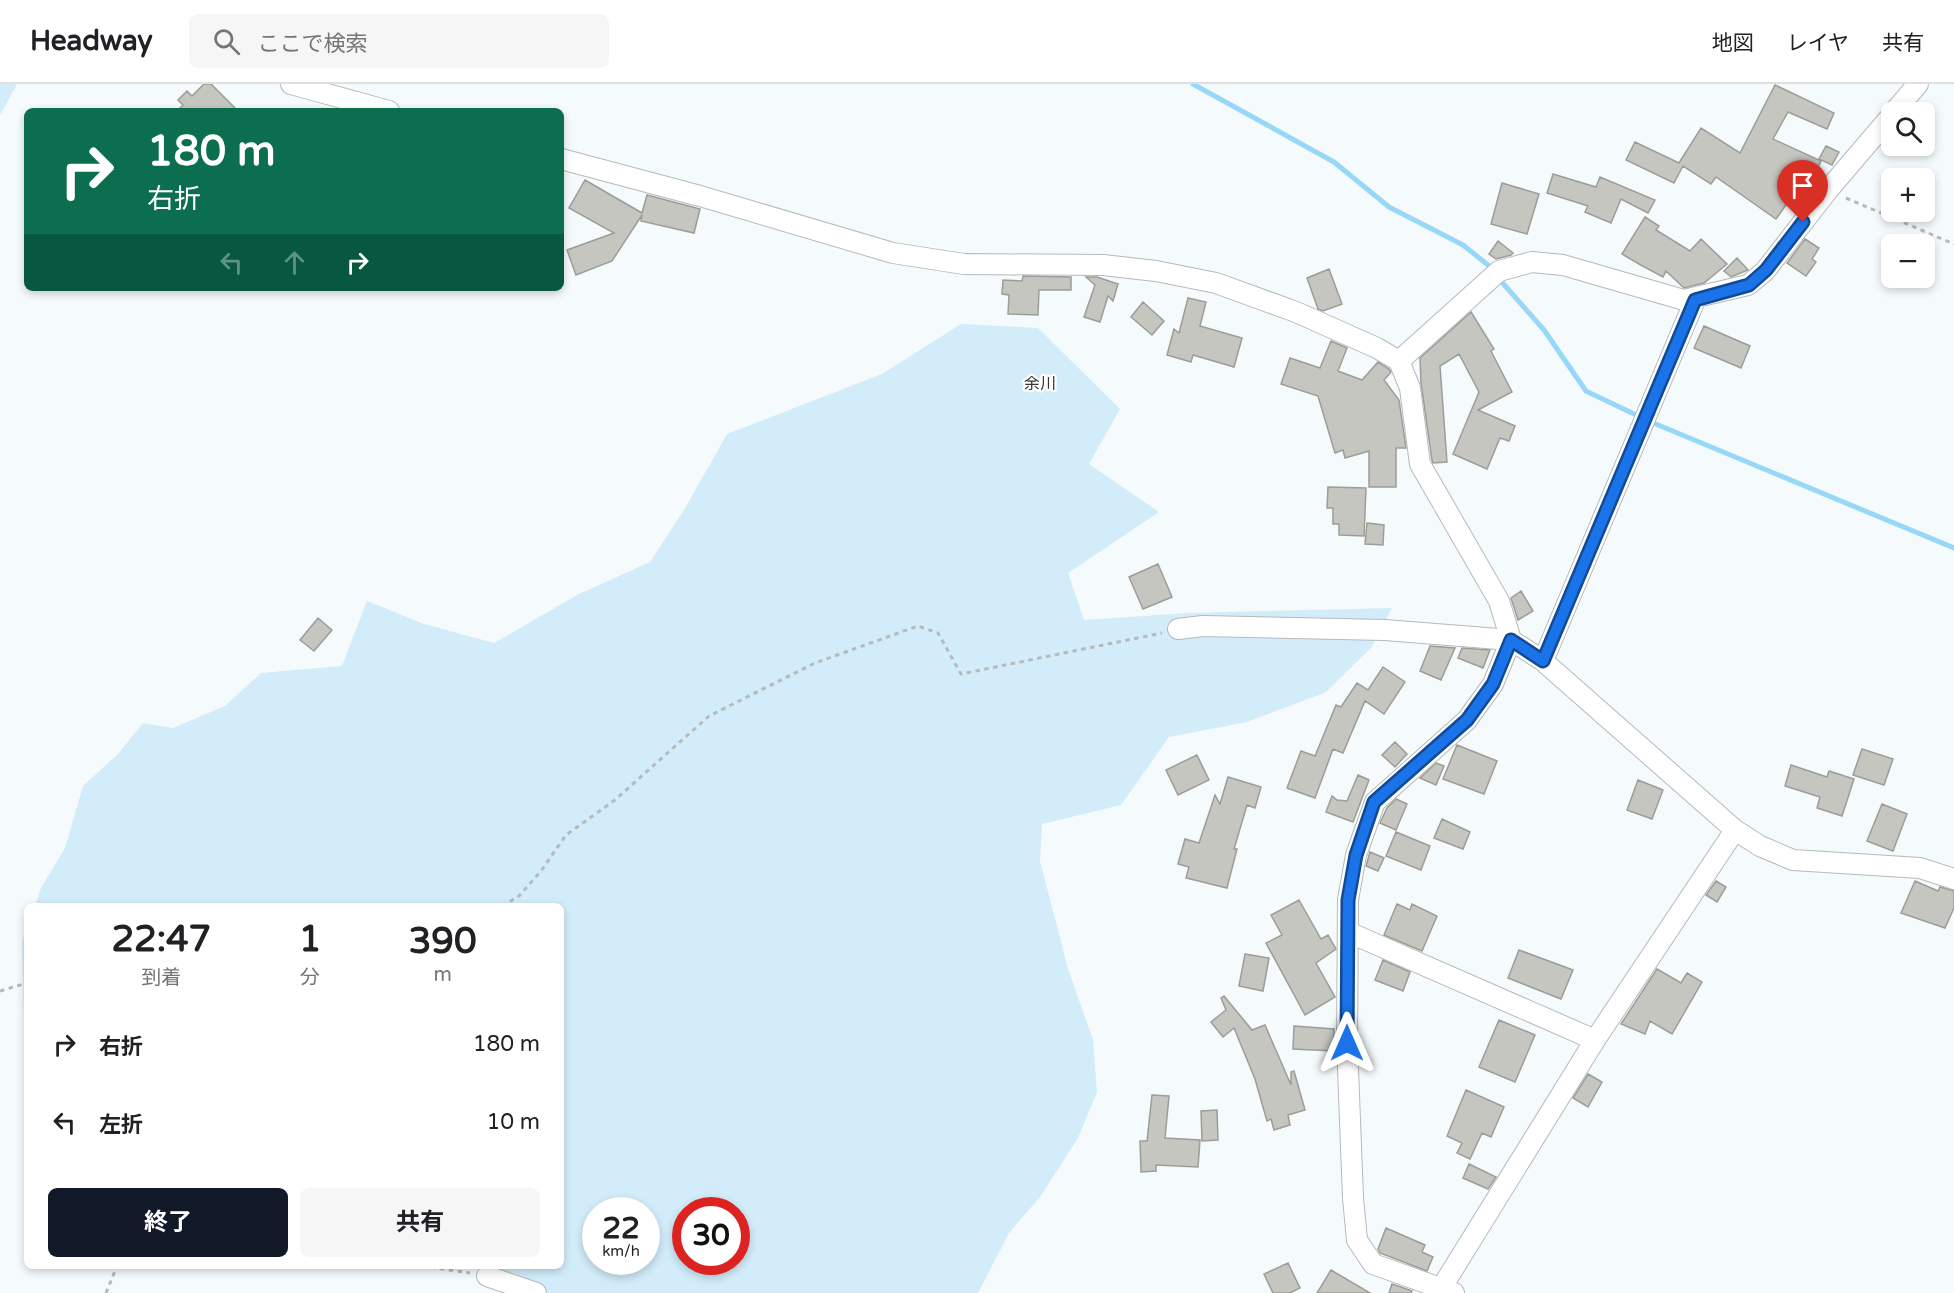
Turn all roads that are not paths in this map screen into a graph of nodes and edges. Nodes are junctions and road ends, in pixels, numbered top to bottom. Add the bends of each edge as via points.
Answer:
1 (291, 84) edge
2 (1918, 84) edge
3 (1903, 102) edge
4 (378, 108) edge
5 (1881, 128) edge
6 (564, 160) edge
7 (1695, 300) junction
8 (1399, 361) junction
9 (1178, 630) road end
10 (1511, 640) junction
11 (1543, 661) junction
12 (1735, 830) junction
13 (1954, 879) edge
14 (1348, 932) junction
15 (1595, 1041) junction
16 (487, 1276) road end
17 (1448, 1290) edge
18 (536, 1293) edge

1 - 4 street
2 - 3 street
5 - 7 street via 1766,270 1749,285
6 - 8 street via 893,253 964,264 1103,265 1216,283 1296,312
7 - 8 street via 1563,265 1532,262 1500,271
7 - 11 street
8 - 10 street via 1410,388 1420,464 1499,602
9 - 10 street via 1203,626 1385,630
10 - 11 street
10 - 14 street via 1493,684 1467,720 1374,802 1356,855 1348,900
11 - 12 street
12 - 13 street via 1793,860 1920,868
12 - 15 street
14 - 15 street
14 - 17 street via 1347,1043 1357,1240 1373,1264
15 - 17 street
16 - 18 street

